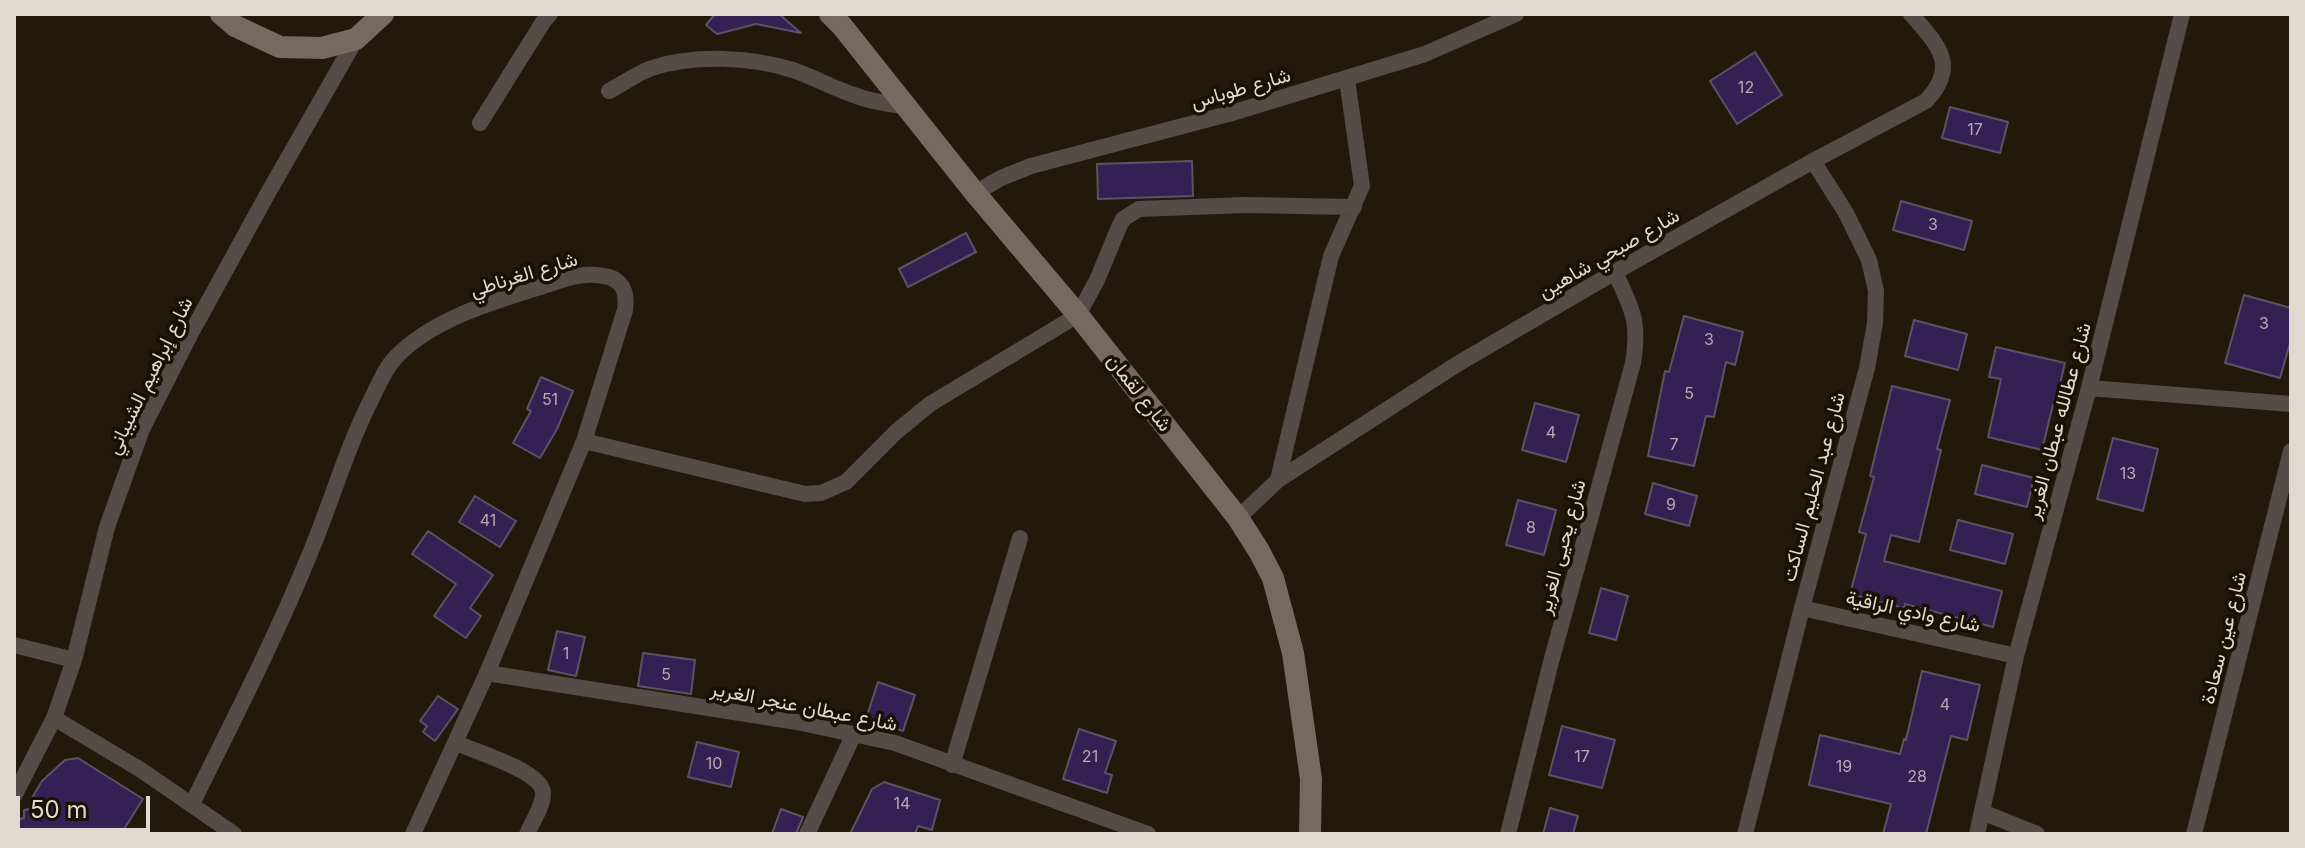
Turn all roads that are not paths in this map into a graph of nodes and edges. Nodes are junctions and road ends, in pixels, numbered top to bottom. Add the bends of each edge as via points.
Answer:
1 (221, 14) edge
2 (383, 14) edge
3 (550, 14) edge
4 (1516, 14) edge
5 (1911, 14) edge
6 (2180, 16) edge
7 (842, 18) edge
8 (356, 39) junction
9 (1347, 79) junction
10 (609, 91) dead end
11 (905, 106) junction
12 (480, 123) dead end
13 (1813, 161) junction
14 (975, 193) junction
15 (1354, 207) junction
16 (1615, 272) junction
17 (1078, 315) junction
18 (2089, 388) junction
19 (2291, 404) edge
20 (584, 441) junction
21 (2291, 451) edge
22 (1278, 480) junction
23 (2285, 501) edge
24 (1238, 518) junction
25 (1020, 538) dead end
26 (1802, 608) junction
27 (14, 645) edge
28 (2016, 656) junction
29 (74, 660) junction
30 (487, 673) junction
31 (54, 718) junction
32 (854, 734) junction
33 (456, 743) junction
34 (952, 765) junction
35 (14, 796) edge
36 (192, 804) junction
37 (1982, 812) junction
38 (234, 834) edge
39 (413, 834) edge
40 (527, 834) edge
41 (807, 834) edge
42 (1148, 834) edge
43 (1310, 834) edge
44 (1508, 834) edge
45 (1745, 834) edge
46 (1977, 834) edge
47 (2037, 834) edge
48 (2194, 834) edge

1 - 8 street via 280,47 322,48
2 - 8 street
3 - 12 street
4 - 9 street, شارع طوباس via 1425,54
5 - 13 street, شارع صبحي شاهين via 1939,47 1943,75 1937,90 1926,101
6 - 18 street, شارع عطالله عبطان الغرير
7 - 11 street, شارع لقمان
8 - 29 street, شارع إبراهيم الشيباني via 260,205 142,429 107,527
9 - 14 street, شارع طوباس via 1031,166
9 - 15 street via 1362,186
10 - 11 street via 649,69 714,60 791,70 876,102
11 - 14 street, شارع لقمان
13 - 16 street, شارع صبحي شاهين
13 - 26 street, شارع عبد الحليم الساكت via 1869,260 1876,291 1867,368
14 - 17 street, شارع لقمان
15 - 17 street via 1139,209 1123,219
15 - 22 street via 1331,256
16 - 22 street, شارع صبحي شاهين via 1459,363
16 - 44 street, شارع يحيى الغرير via 1636,324 1633,363
17 - 20 street via 930,404 846,482 821,493 805,494
17 - 24 street, شارع لقمان
18 - 19 street
18 - 28 street, شارع عطالله عبطان الغرير
20 - 30 street, شارع الغرناطي
20 - 36 street, شارع الغرناطي via 625,310 624,287 615,280 584,275 505,298 439,325 395,358 362,417 313,548
21 - 23 street, شارع عين سعادة
22 - 24 street, شارع صبحي شاهين
23 - 48 street, شارع عين سعادة
24 - 43 street, شارع لقمان via 1273,578 1293,653 1311,779
25 - 34 street
26 - 28 street, شارع وادي الراقية
26 - 45 street, شارع عبد الحليم الساكت
27 - 29 street
28 - 37 street, شارع عطالله عبطان الغرير
29 - 31 street, شارع إبراهيم الشيباني
30 - 32 street, شارع عبطان عنجر الغرير
30 - 33 street, شارع الغرناطي
31 - 35 street, شارع إبراهيم الشيباني
31 - 36 street
32 - 34 street, شارع عبطان عنجر الغرير
32 - 41 street
33 - 39 street, شارع الغرناطي
33 - 40 street via 540,783 541,802
34 - 42 street, شارع عبطان عنجر الغرير
36 - 38 street
37 - 46 street, شارع عطالله عبطان الغرير
37 - 47 street

